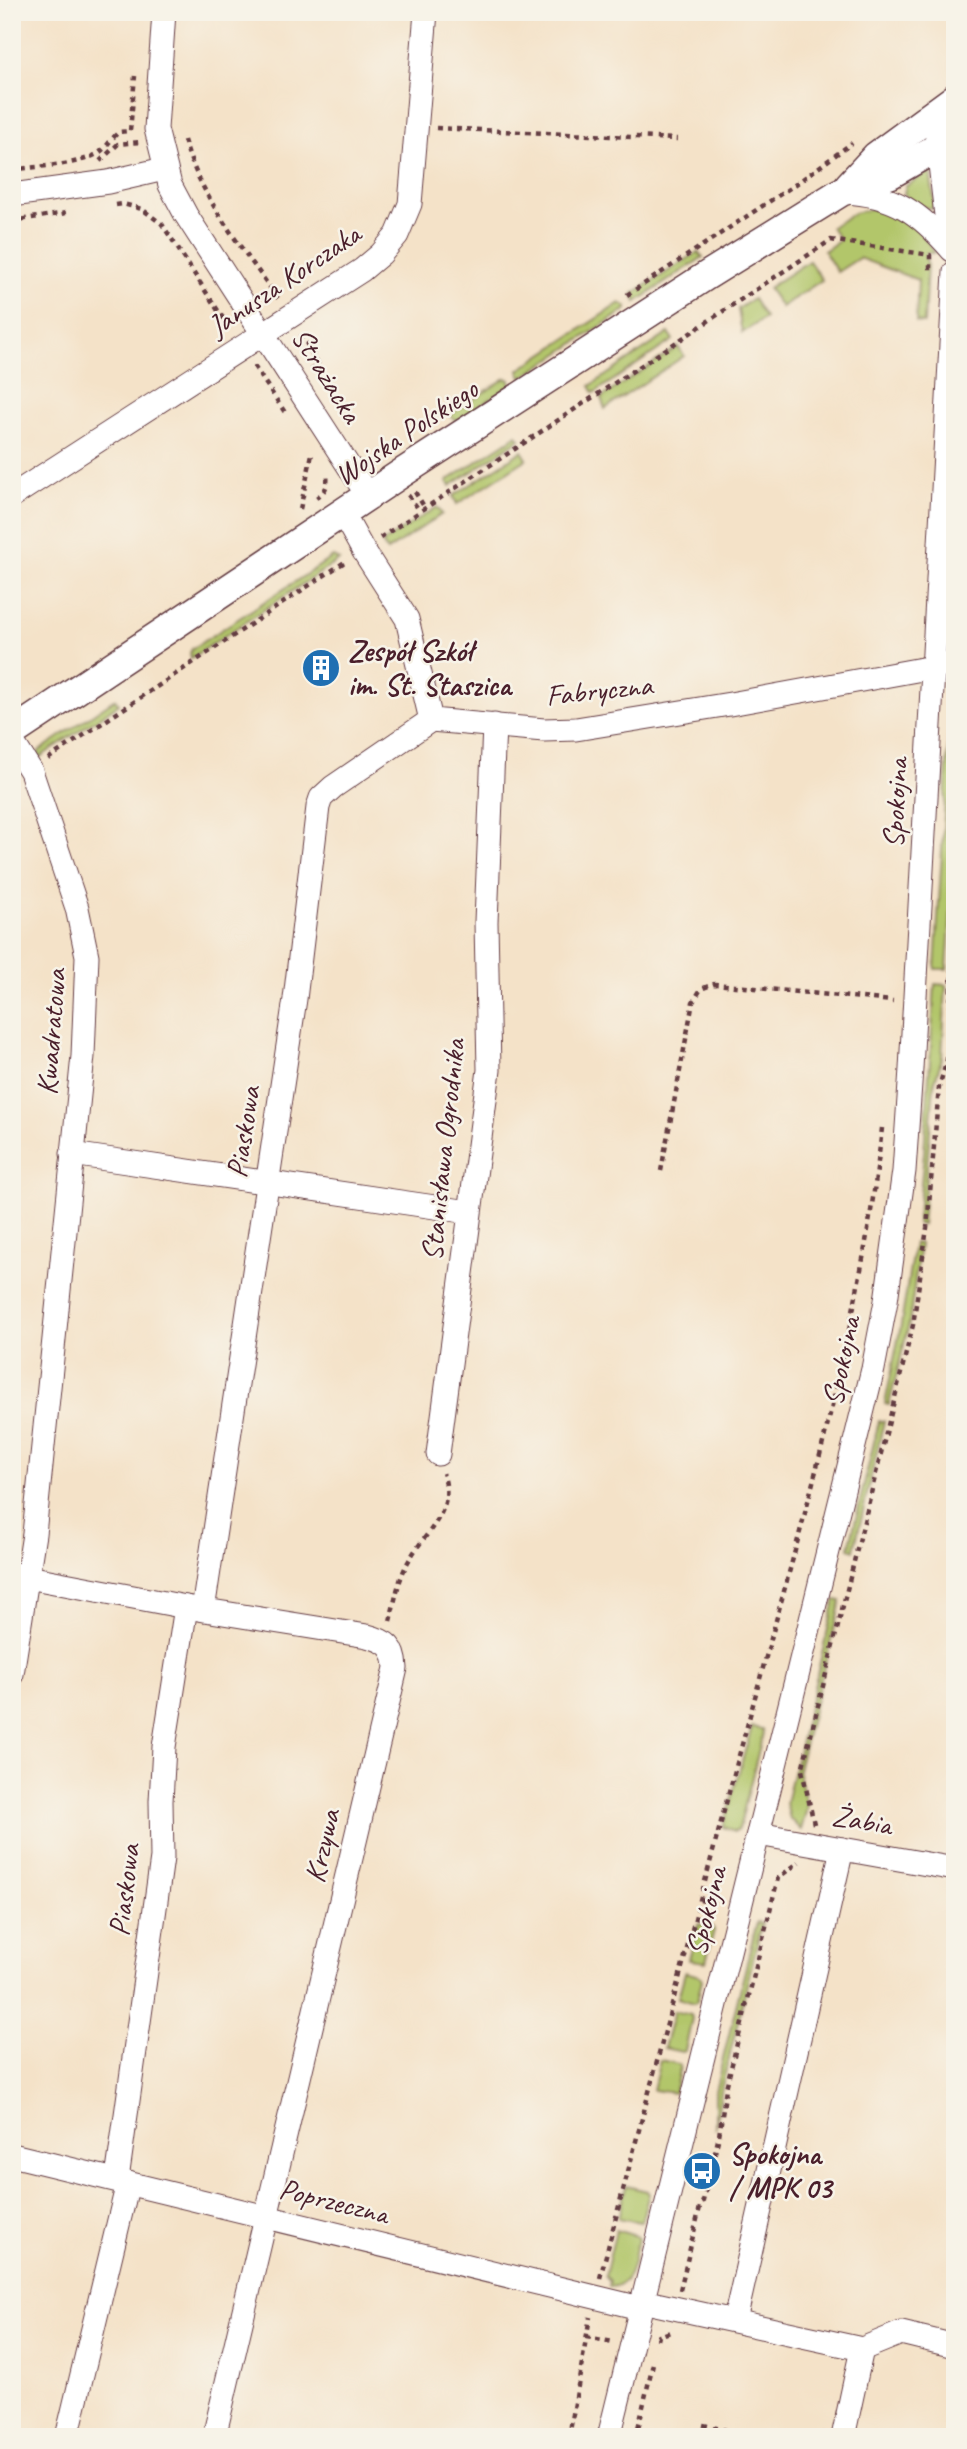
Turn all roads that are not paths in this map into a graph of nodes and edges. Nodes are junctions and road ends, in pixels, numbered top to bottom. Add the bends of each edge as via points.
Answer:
1 (164, 12) edge
2 (426, 12) edge
3 (944, 106) edge
4 (946, 142) edge
5 (164, 169) junction
6 (841, 192) junction
7 (12, 195) edge
8 (955, 252) edge
9 (955, 272) edge
10 (264, 333) junction
11 (12, 496) edge
12 (368, 496) junction
13 (343, 514) junction
14 (944, 665) edge
15 (431, 720) junction
16 (494, 725) junction
17 (12, 733) edge
18 (12, 741) edge
19 (72, 1154) junction
20 (267, 1181) junction
21 (469, 1212) junction
22 (438, 1454) road end
23 (20, 1576) edge
24 (194, 1609) junction
25 (12, 1674) edge
26 (758, 1834) junction
27 (842, 1849) junction
28 (955, 1869) edge
29 (12, 2155) edge
30 (123, 2181) junction
31 (266, 2217) junction
32 (641, 2304) junction
33 (735, 2320) junction
34 (955, 2346) edge
35 (862, 2349) junction
36 (67, 2437) edge
37 (214, 2437) edge
38 (609, 2437) edge
39 (843, 2437) edge

1 - 5 street, Strażacka via 156,129
2 - 10 street, Janusza Korczaka via 410,204 397,235 362,271
3 - 4 street
3 - 6 main road, Wojska Polskiego via 876,156
4 - 6 main road, Wojska Polskiego via 891,174
4 - 8 street via 947,224
5 - 7 street
5 - 10 street, Strażacka via 186,215
6 - 8 street via 869,194 906,208
6 - 12 main road, Wojska Polskiego
9 - 14 street, Spokojna
10 - 11 street, Janusza Korczaka
10 - 12 street, Strażacka
12 - 13 main road, Wojska Polskiego
13 - 15 street via 407,619
13 - 17 main road, Wojska Polskiego
14 - 16 street, Fabryczna via 592,727 559,730
14 - 26 street, Spokojna via 903,1002 904,1171 886,1301
15 - 16 street, Fabryczna
15 - 20 street, Piaskowa via 333,787 318,807
16 - 21 street, Stanisława Ogrodnika via 486,922 489,1070
18 - 19 street, Kwadratowa via 31,771 87,944 83,1056
19 - 20 street
19 - 23 street, Kwadratowa via 34,1534
20 - 21 street
20 - 24 street, Piaskowa
21 - 22 street, Stanisława Ogrodnika
23 - 24 street
23 - 25 street, Kwadratowa
24 - 30 street, Piaskowa via 164,1747 162,1858
24 - 31 street, Krzywa via 367,1636 386,1642 396,1656
26 - 27 street, Żabia
26 - 32 street, Spokojna
27 - 28 street, Żabia
27 - 33 street
29 - 30 street, Poprzeczna
30 - 31 street, Poprzeczna
30 - 36 street, Piaskowa
31 - 32 street, Poprzeczna
31 - 37 street, Krzywa
32 - 33 street, Poprzeczna
32 - 38 street, Spokojna
33 - 35 street, Poprzeczna
34 - 35 street via 901,2333
35 - 39 street

